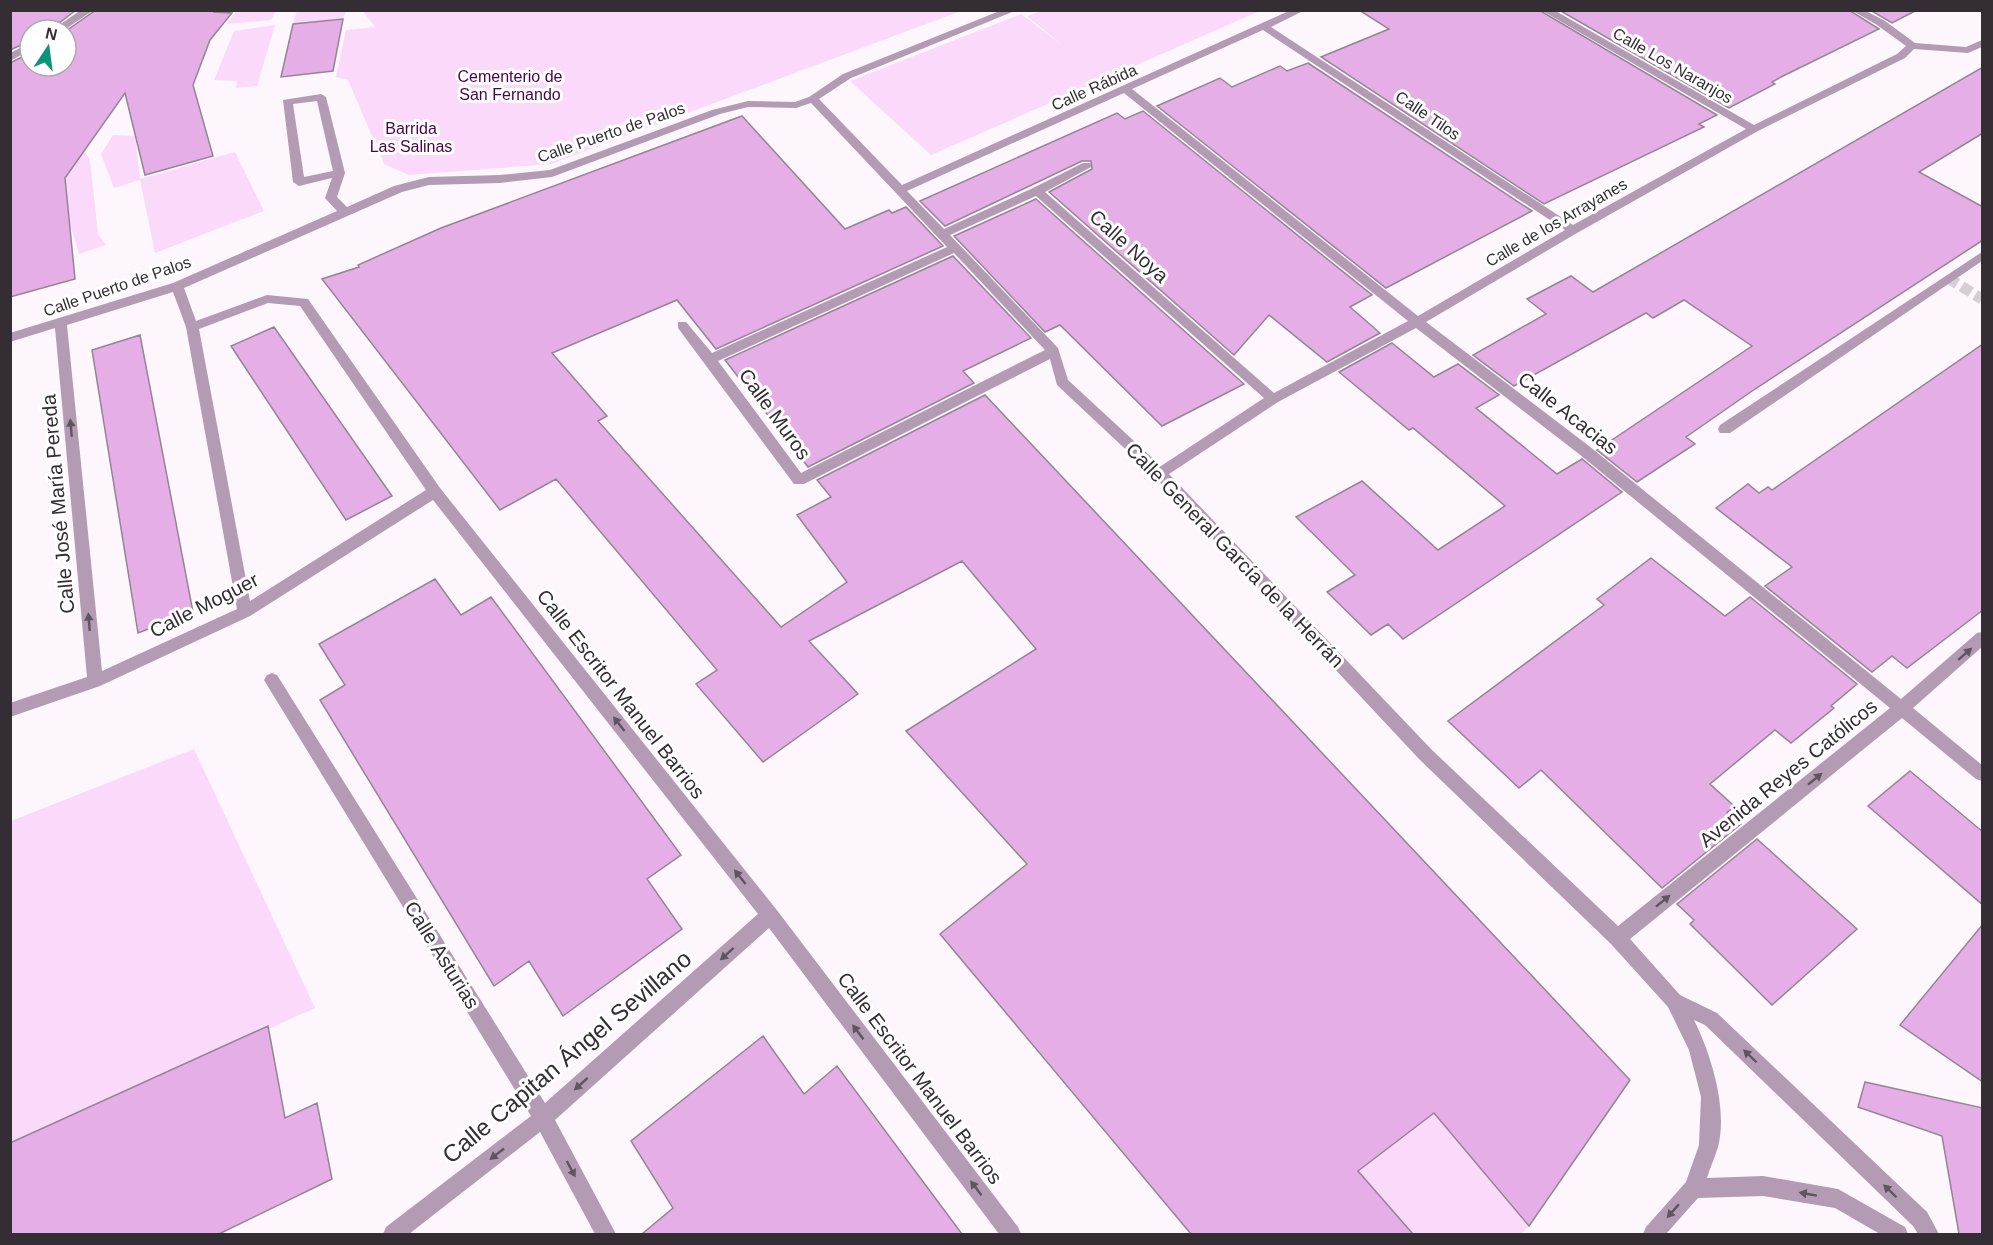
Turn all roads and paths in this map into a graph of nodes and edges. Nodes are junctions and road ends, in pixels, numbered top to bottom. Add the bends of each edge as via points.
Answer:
1 (89, 10) edge
2 (1012, 10) edge
3 (1300, 10) edge
4 (1546, 10) edge
5 (1856, 10) edge
6 (76, 18) edge
7 (1265, 27) junction
8 (1983, 43) edge
9 (1912, 46) junction
10 (1125, 89) junction
11 (813, 99) junction
12 (1754, 129) junction
13 (1087, 165) dead end
14 (339, 173) junction
15 (900, 190) junction
16 (1037, 190) junction
17 (344, 211) junction
18 (1573, 230) junction
19 (942, 234) junction
20 (955, 248) junction
21 (1983, 256) edge
22 (177, 286) junction
23 (1417, 322) junction
24 (61, 323) junction
25 (682, 325) dead end
26 (192, 327) junction
27 (10, 338) edge
28 (1054, 351) junction
29 (710, 358) junction
30 (1273, 399) junction
31 (1725, 429) dead end
32 (1160, 473) junction
33 (435, 492) junction
34 (245, 612) junction
35 (1983, 638) edge
36 (272, 680) dead end
37 (95, 681) junction
38 (1901, 709) junction
39 (10, 710) edge
40 (1983, 774) edge
41 (770, 915) junction
42 (1617, 938) junction
43 (1674, 1001) junction
44 (543, 1118) junction
45 (1693, 1188) junction
46 (393, 1234) edge
47 (606, 1234) edge
48 (1011, 1234) edge
49 (1653, 1234) edge
50 (1898, 1234) edge
51 (1929, 1234) edge

1 - 6 street
2 - 11 street, Calle Puerto de Palos via 847,76
3 - 7 street, Calle Rábida
4 - 12 street, Calle Los Naranjos
5 - 9 street
7 - 10 street, Calle Rábida
7 - 18 street, Calle Tilos
8 - 9 street via 1968,50
9 - 12 street, Calle de los Arrayanes via 1901,56
10 - 15 street, Calle Rábida
10 - 23 street, Calle Acacias
11 - 15 street, Calle General García de la Herrán
11 - 17 street, Calle Puerto de Palos via 796,105 748,104 716,112 552,173 429,181
12 - 18 street, Calle de los Arrayanes
13 - 16 street
14 - 14 street via 321,97 286,102 299,182
14 - 17 street via 331,198
15 - 19 street, Calle General García de la Herrán
16 - 19 street
16 - 30 street, Calle Noya
17 - 22 street, Calle Puerto de Palos
18 - 23 street, Calle de los Arrayanes
19 - 20 street, Calle General García de la Herrán
20 - 28 street, Calle General García de la Herrán
20 - 29 street, Calle Muros
21 - 31 street
22 - 24 street, Calle Puerto de Palos
22 - 26 street
23 - 30 street, Calle de los Arrayanes
23 - 38 street, Calle Acacias via 1584,450
24 - 27 street, Calle Puerto de Palos
37 -> 24 street, Calle José María Pereda
25 - 29 street
26 - 33 street, Calle Escritor Manuel Barrios via 267,298 304,302
26 - 34 street
28 - 29 street, Calle Muros via 799,480
28 - 32 street, Calle General García de la Herrán via 1062,382
30 - 32 street, Calle de los Arrayanes
32 - 42 street, Calle General García de la Herrán via 1426,755
33 - 34 street, Calle Moguer
41 -> 33 street, Calle Escritor Manuel Barrios
34 - 37 street, Calle Moguer
38 -> 35 street, Avenida Reyes Católicos
36 - 44 street, Calle Asturias
37 - 39 street, Calle Moguer
38 - 40 street, Calle Acacias
42 -> 38 street, Avenida Reyes Católicos
41 -> 44 street, Calle Capitan Ángel Sevillano
48 -> 41 street, Calle Escritor Manuel Barrios
42 - 43 street, Calle General García de la Herrán
43 - 45 street, Calle General García de la Herrán via 1698,1048 1710,1097 1709,1145
51 -> 43 street, Calle General García de la Herrán via 1920,1220 1711,1019
44 -> 46 street, Calle Capitan Ángel Sevillano
44 -> 47 street, Calle Asturias
45 -> 49 street
50 -> 45 street via 1838,1199 1763,1186

